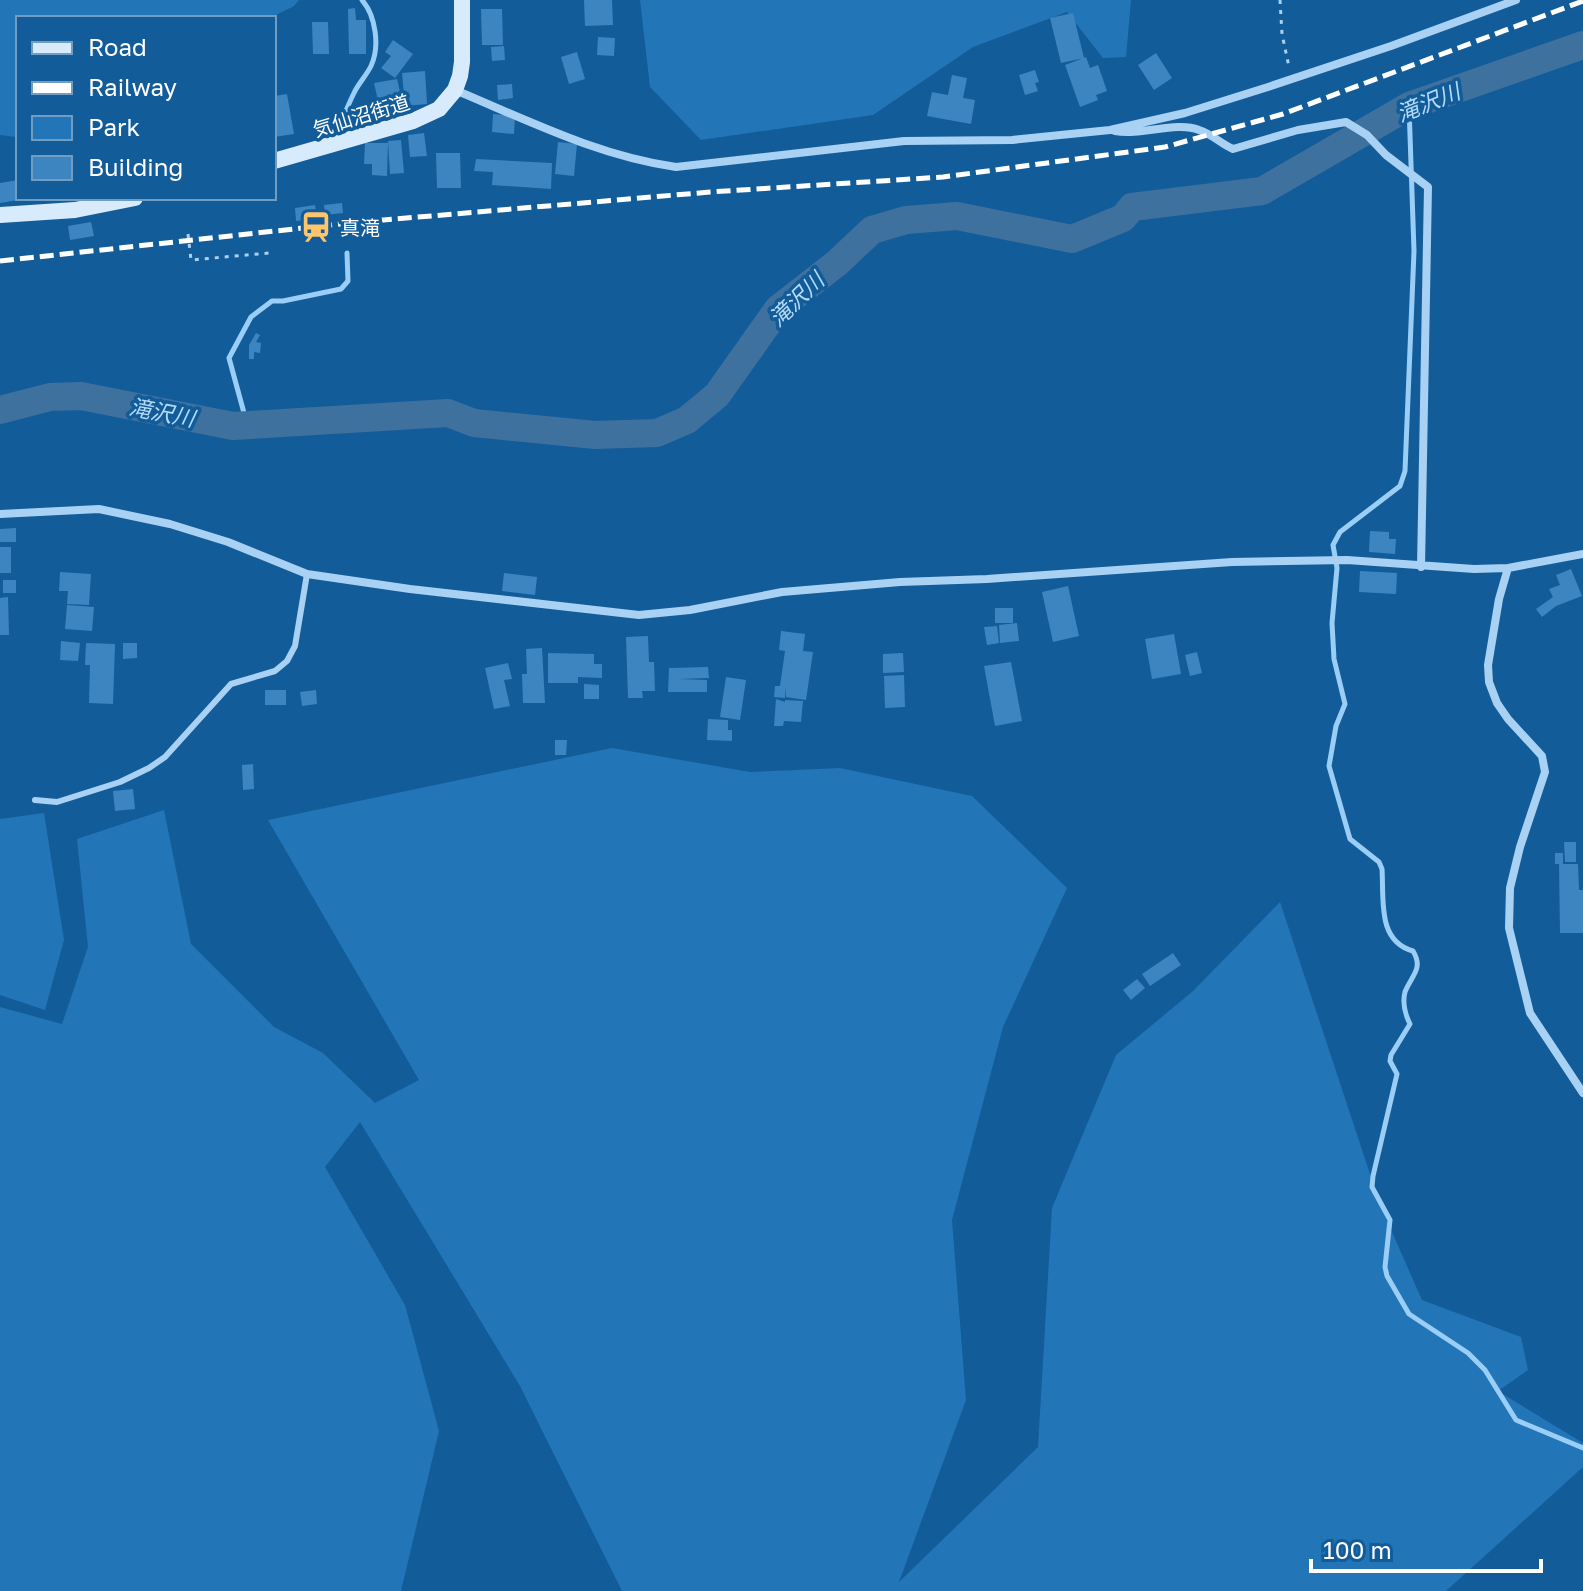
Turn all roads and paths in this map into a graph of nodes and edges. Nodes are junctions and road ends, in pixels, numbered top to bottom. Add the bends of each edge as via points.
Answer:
1 (462, 0) edge
2 (1280, 0) edge
3 (1516, 0) edge
4 (1292, 78) junction
5 (455, 90) junction
6 (1110, 130) junction
7 (276, 160) edge
8 (125, 200) edge
9 (0, 215) edge
10 (188, 234) dead end
11 (269, 253) dead end
12 (0, 514) edge
13 (1583, 554) edge
14 (1421, 567) junction
15 (1508, 568) junction
16 (307, 574) junction
17 (35, 800) dead end
18 (1583, 1093) edge

1 - 5 street via 462,62
2 - 4 path
3 - 4 street
4 - 6 street via 1185,113
5 - 6 street via 604,151 676,167 904,141 1012,140
5 - 7 street, 気仙沼街道 via 428,115
6 - 14 street via 1199,129 1233,149 1346,122 1428,187
8 - 9 street
10 - 11 path via 191,260
12 - 16 street via 99,509 228,542
13 - 15 street
14 - 15 street
14 - 16 street via 1347,560 1232,562 900,582 782,592 639,615
15 - 18 street via 1489,682 1508,719 1542,756 1545,772 1510,888 1509,928 1530,1013
16 - 17 lane via 295,646 275,671 231,684 149,768 57,802

